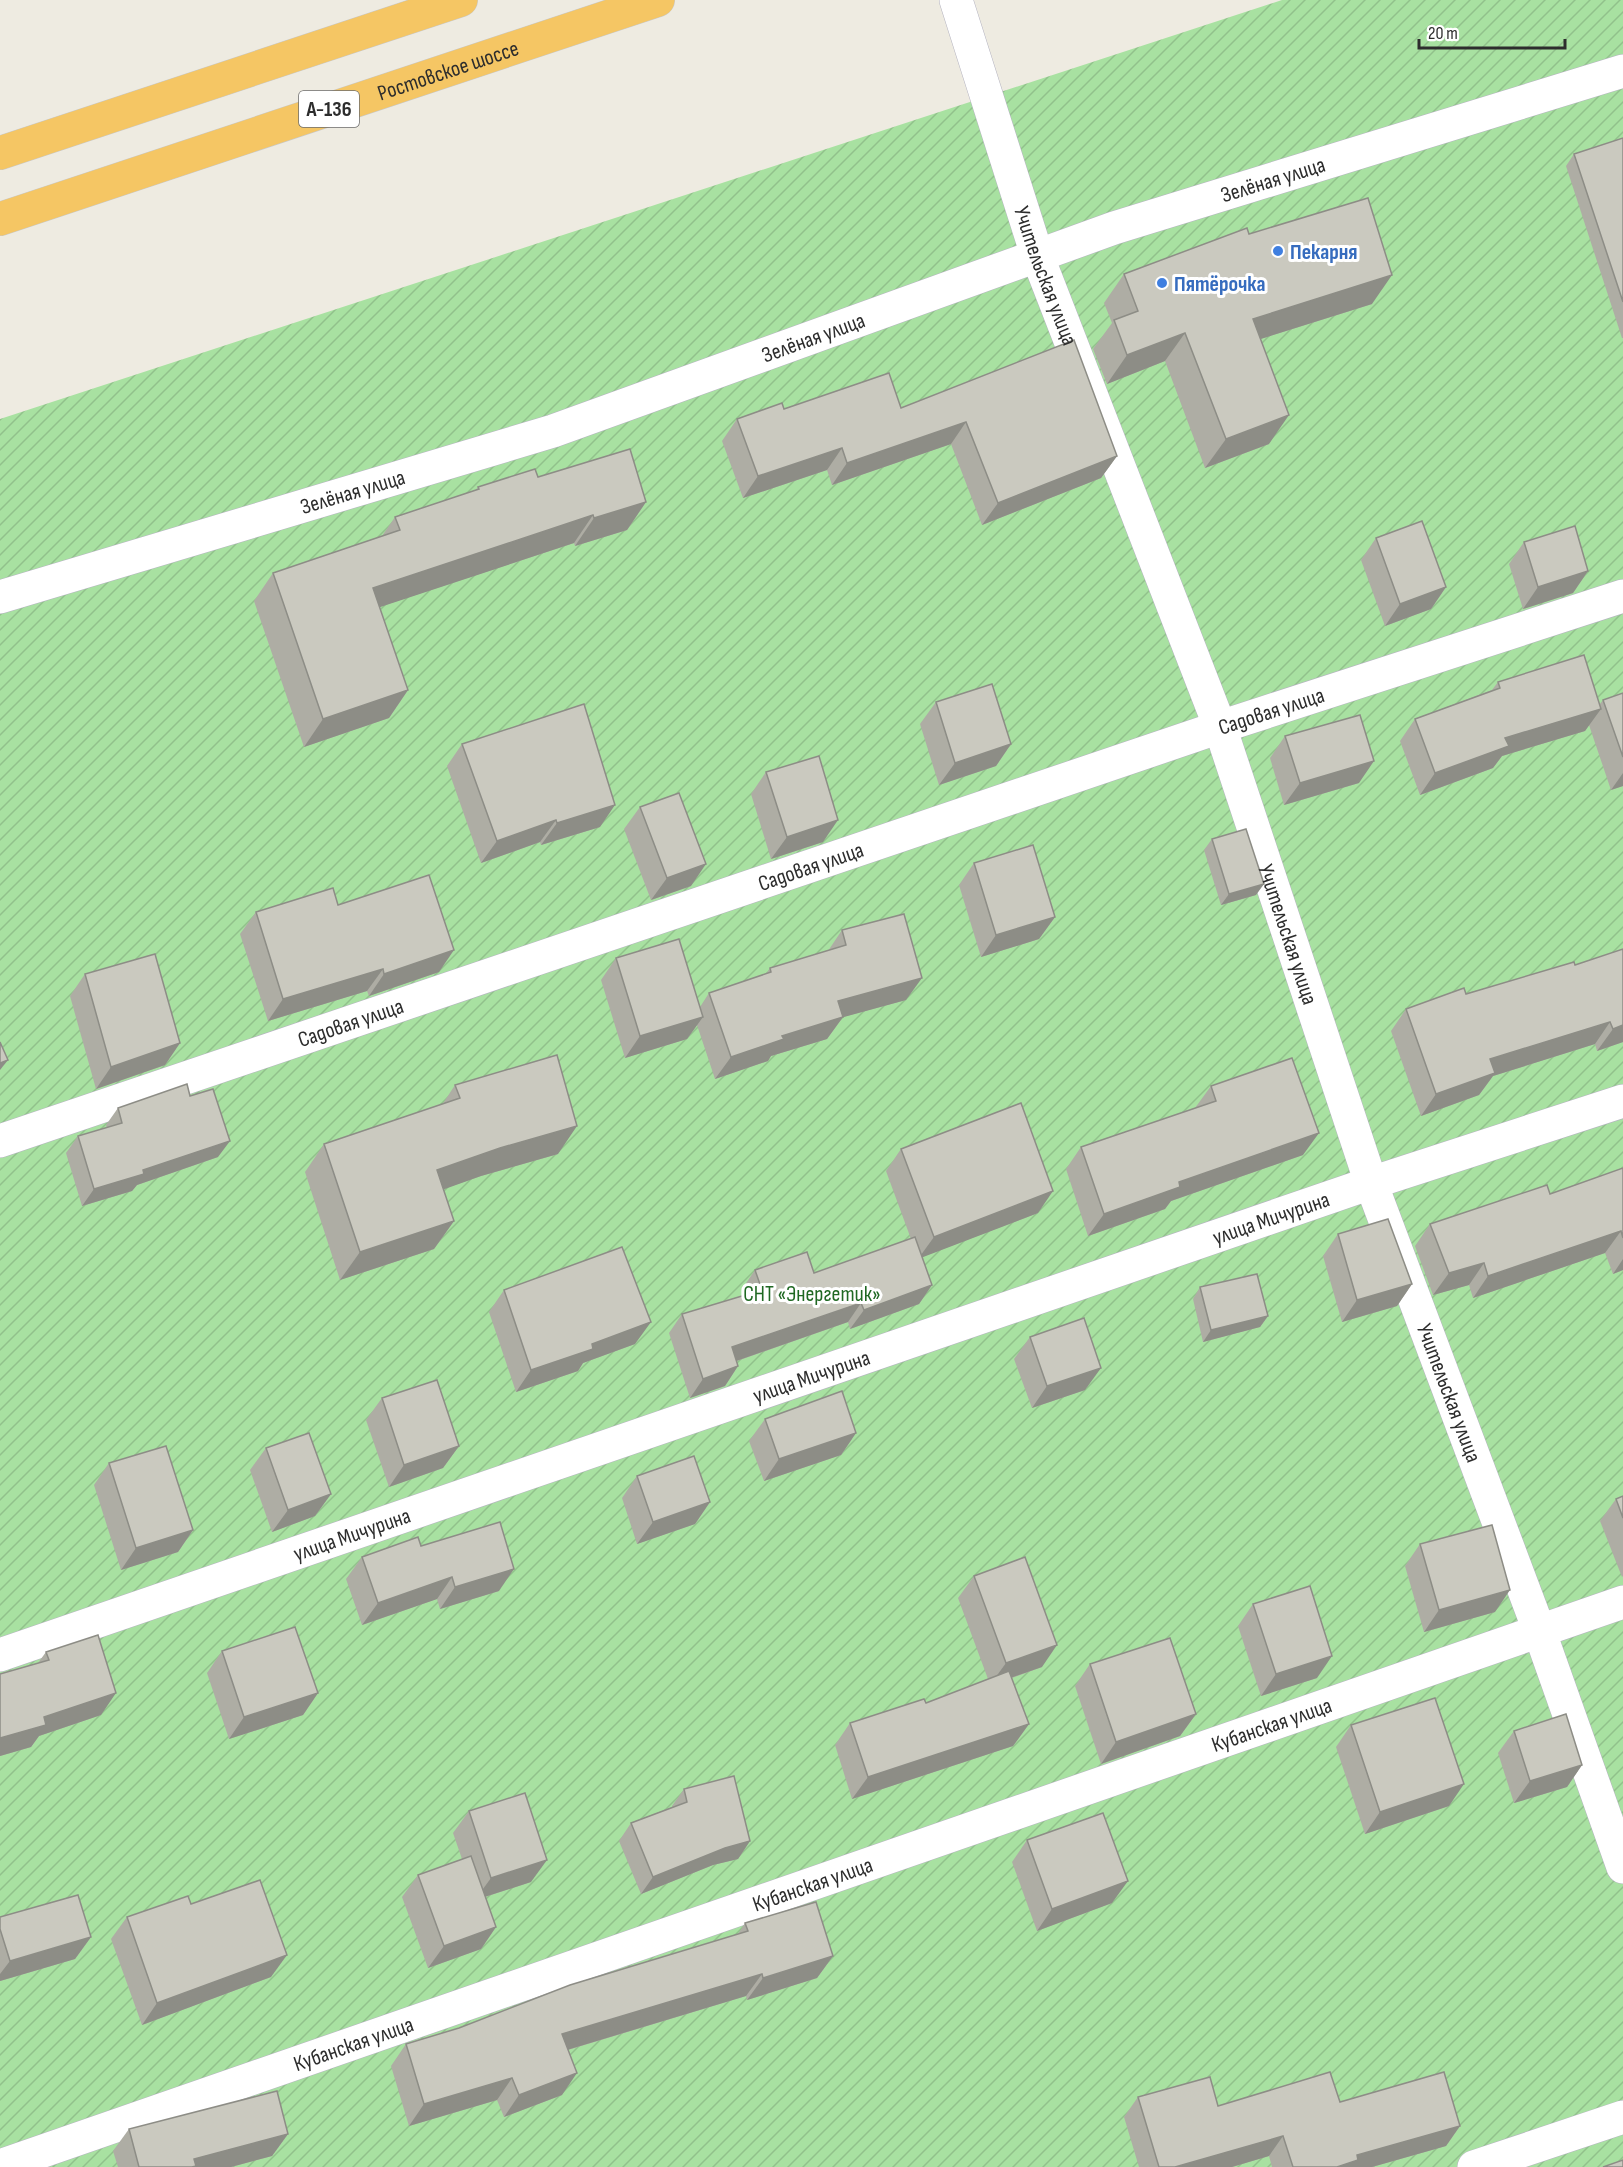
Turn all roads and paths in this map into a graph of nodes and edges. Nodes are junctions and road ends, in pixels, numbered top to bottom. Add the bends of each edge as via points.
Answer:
1 (461, 0) edge
2 (658, 0) edge
3 (956, 0) edge
4 (1623, 71) edge
5 (0, 153) edge
6 (0, 219) edge
7 (1037, 255) junction
8 (1623, 596) edge
9 (0, 597) edge
10 (1220, 727) junction
11 (1623, 1101) edge
12 (0, 1141) edge
13 (1371, 1183) junction
14 (1623, 1602) edge
15 (1539, 1630) junction
16 (0, 1655) edge
17 (1623, 1867) edge
18 (1623, 2117) edge
19 (0, 2166) edge
20 (1474, 2167) edge

1 - 5 highway
2 - 6 highway, Ростовское шоссе / А-136
3 - 7 street, Учительская улица
4 - 7 street, Зелёная улица
7 - 9 street, Зелёная улица via 553,431
7 - 10 street, Учительская улица
8 - 10 street, Садовая улица
10 - 12 street, Садовая улица
10 - 13 street, Учительская улица
11 - 13 street, улица Мичурина
13 - 15 street, Учительская улица
13 - 16 street, улица Мичурина
14 - 15 street, Кубанская улица
15 - 17 street, Учительская улица
15 - 19 street, Кубанская улица
18 - 20 street

